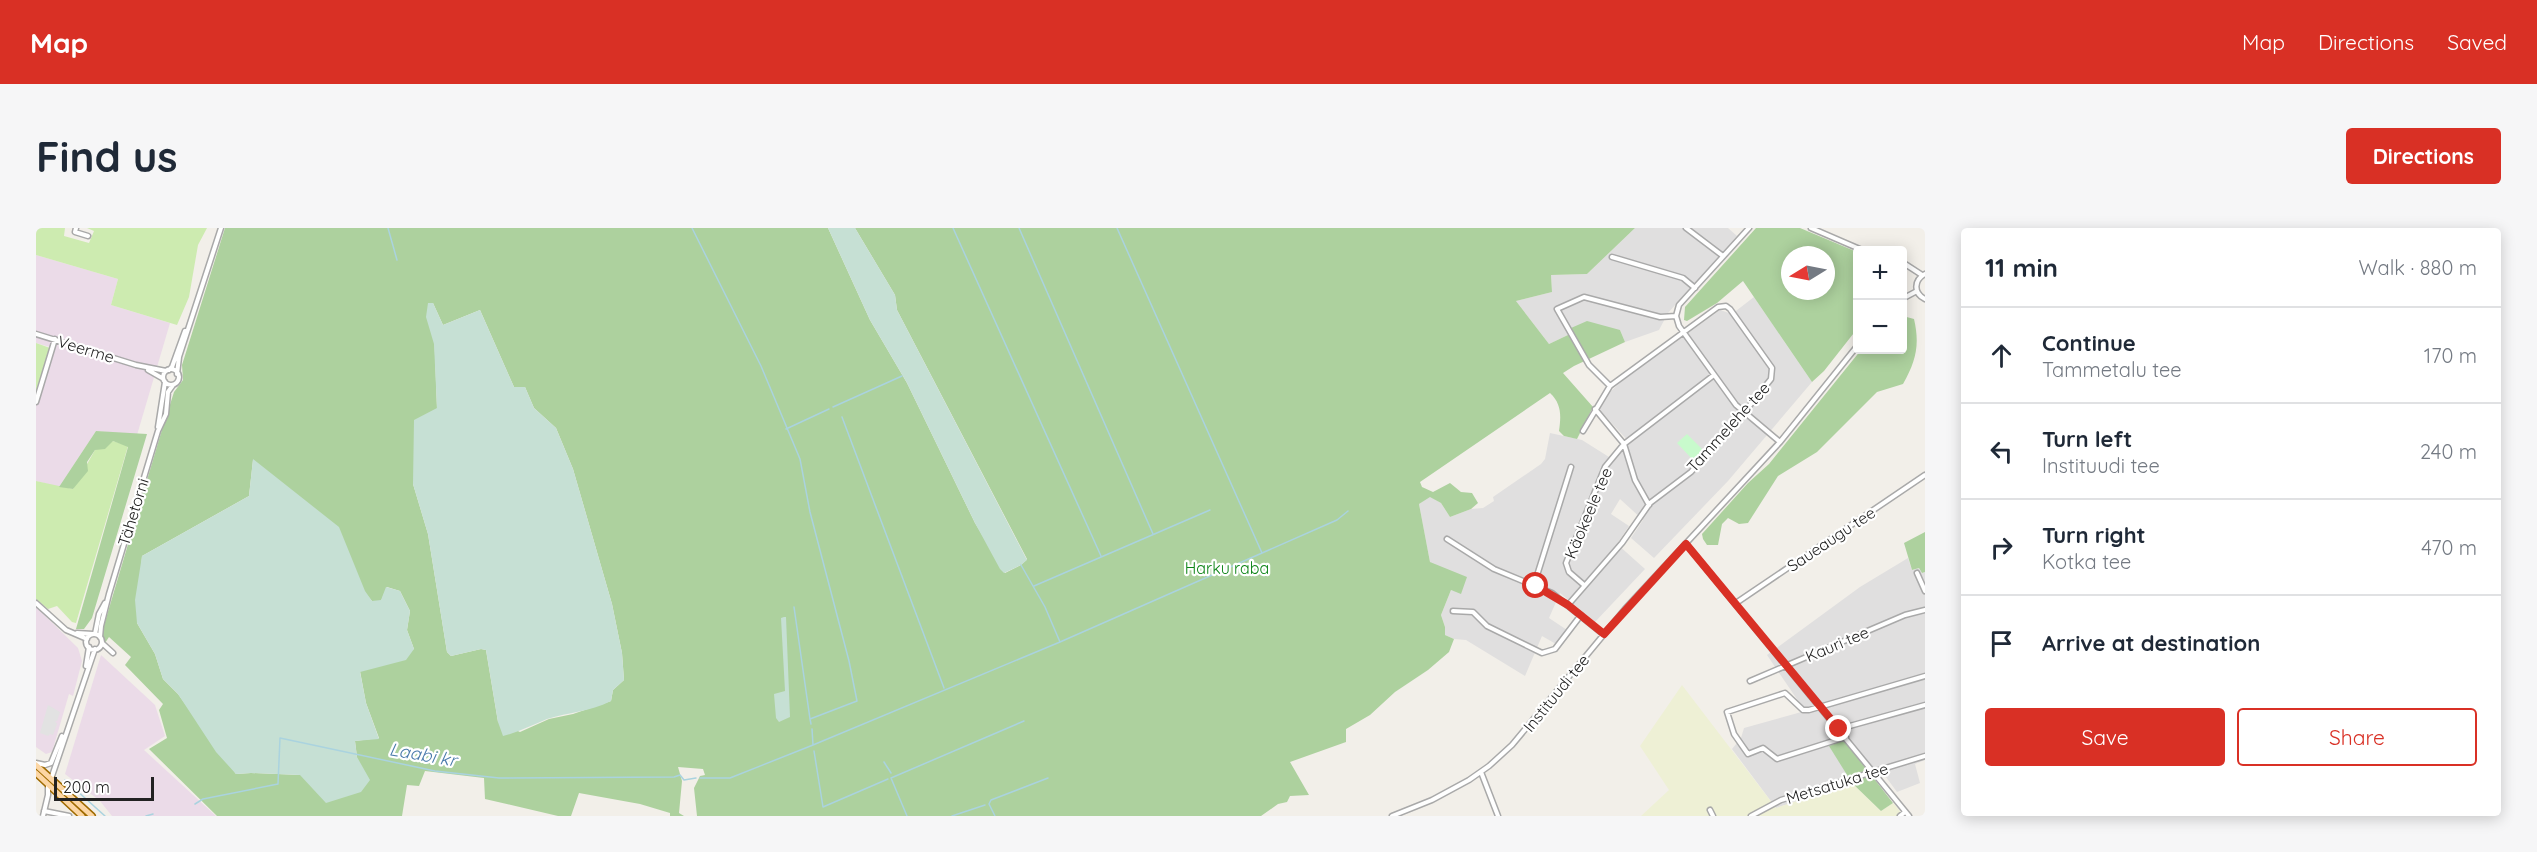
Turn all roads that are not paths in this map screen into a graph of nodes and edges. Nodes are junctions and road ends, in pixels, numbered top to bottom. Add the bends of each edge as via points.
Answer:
1 (76, 228) edge
2 (221, 228) edge
3 (1686, 228) edge
4 (1749, 228) edge
5 (1811, 228) edge
6 (88, 236) dead end
7 (1853, 246) edge
8 (1723, 256) junction
9 (1612, 257) dead end
10 (1907, 265) edge
11 (1923, 274) edge
12 (1695, 288) junction
13 (1917, 291) junction
14 (1907, 296) edge
15 (1925, 299) edge
16 (1676, 316) junction
17 (189, 326) junction
18 (1684, 333) junction
19 (36, 334) edge
20 (55, 339) junction
21 (1853, 350) edge
22 (136, 365) junction
23 (167, 371) junction
24 (177, 374) junction
25 (1714, 375) junction
26 (164, 380) junction
27 (173, 385) junction
28 (1610, 386) junction
29 (36, 402) edge
30 (1595, 409) junction
31 (1743, 413) junction
32 (158, 431) junction
33 (1583, 431) dead end
34 (1780, 442) junction
35 (1624, 444) junction
36 (1570, 467) dead end
37 (1925, 476) edge
38 (1649, 505) junction
39 (1447, 539) dead end
40 (1686, 544) junction
41 (1917, 573) dead end
42 (1534, 585) junction
43 (1584, 585) junction
44 (1925, 591) edge
45 (109, 594) junction
46 (36, 603) edge
47 (1736, 603) junction
48 (1568, 605) junction
49 (1925, 610) edge
50 (1453, 611) dead end
51 (1581, 615) junction
52 (76, 633) junction
53 (94, 634) junction
54 (1604, 634) junction
55 (87, 639) junction
56 (101, 640) junction
57 (89, 647) junction
58 (95, 649) junction
59 (113, 653) dead end
60 (1786, 665) junction
61 (85, 673) junction
62 (1925, 676) edge
63 (1750, 681) dead end
64 (1925, 705) edge
65 (1820, 706) junction
66 (68, 728) junction
67 (1839, 729) junction
68 (1846, 737) junction
69 (1925, 756) edge
70 (36, 764) edge
71 (1874, 771) junction
72 (1481, 772) junction
73 (36, 773) edge
74 (49, 781) junction
75 (1710, 810) dead end
76 (44, 811) junction
77 (1907, 814) edge
78 (43, 816) edge
79 (69, 816) edge
80 (82, 816) edge
81 (92, 816) edge
82 (1392, 816) edge
83 (1498, 816) edge
84 (1713, 816) edge
85 (1751, 816) edge
86 (1900, 816) edge

1 - 6 street via 75,232
2 - 17 street
3 - 8 street
4 - 8 street
5 - 7 street
8 - 12 street
9 - 12 street via 1683,278
10 - 11 street
11 - 13 street via 1917,281
12 - 16 street via 1679,305
13 - 14 street
13 - 15 street
16 - 18 street
16 - 28 street via 1660,317 1584,297 1557,309 1589,365
17 - 23 street
17 - 24 street
18 - 25 street
18 - 28 street
18 - 31 street, Tammelehe tee via 1718,307 1730,309 1773,374
19 - 20 street, Veerme
20 - 22 street, Veerme
20 - 29 street
21 - 34 street, Instituudi tee
22 - 23 street, Veerme
22 - 26 street, Veerme
23 - 24 street, Veerme
23 - 26 street, Tähetorni
24 - 27 street, Tähetorni
25 - 31 street
25 - 35 street, Käokeele tee
26 - 27 street, Veerme
26 - 32 street, Tähetorni
27 - 32 street, Tähetorni
28 - 30 street
30 - 33 street
30 - 35 street
31 - 34 street
31 - 38 street, Tammelehe tee via 1691,472
32 - 45 street, Tähetorni
34 - 40 street, Instituudi tee
35 - 38 street via 1635,480
35 - 43 street, Käokeele tee via 1605,467 1566,563 1569,572
36 - 42 street
37 - 47 street, Saueaugu tee
38 - 43 street, Tammelehe tee via 1622,543
39 - 42 street via 1494,569
40 - 47 street
40 - 54 street, Instituudi tee
41 - 44 street
42 - 48 street
43 - 48 street, Tammelehe tee
45 - 53 street, Tähetorni
45 - 56 street, Tähetorni
46 - 52 street via 66,630
47 - 60 street
48 - 51 street
49 - 60 street, Kauri tee
50 - 51 street via 1473,612 1487,626 1536,651 1548,652 1555,649
51 - 54 street
52 - 53 street
52 - 55 street
53 - 55 street
53 - 56 street
54 - 72 street, Instituudi tee via 1533,723
55 - 57 street
56 - 58 street
56 - 59 street
57 - 58 street
57 - 61 street
58 - 61 street
60 - 63 street, Kauri tee
60 - 65 street
61 - 66 street
62 - 65 street
64 - 67 street
65 - 67 street
65 - 68 street via 1803,710 1785,693 1727,712 1734,734 1746,752 1752,754 1763,748 1777,759
66 - 70 street via 51,763
66 - 74 street
67 - 68 street
68 - 71 street
69 - 71 street, Metsatuka tee
70 - 74 main road
71 - 77 street
71 - 85 street, Metsatuka tee via 1775,802
72 - 82 street, Instituudi tee via 1432,800
72 - 83 street
73 - 74 main road
74 - 76 street
74 - 80 main road
74 - 81 main road
75 - 84 street
76 - 78 street
76 - 79 street
77 - 86 street

